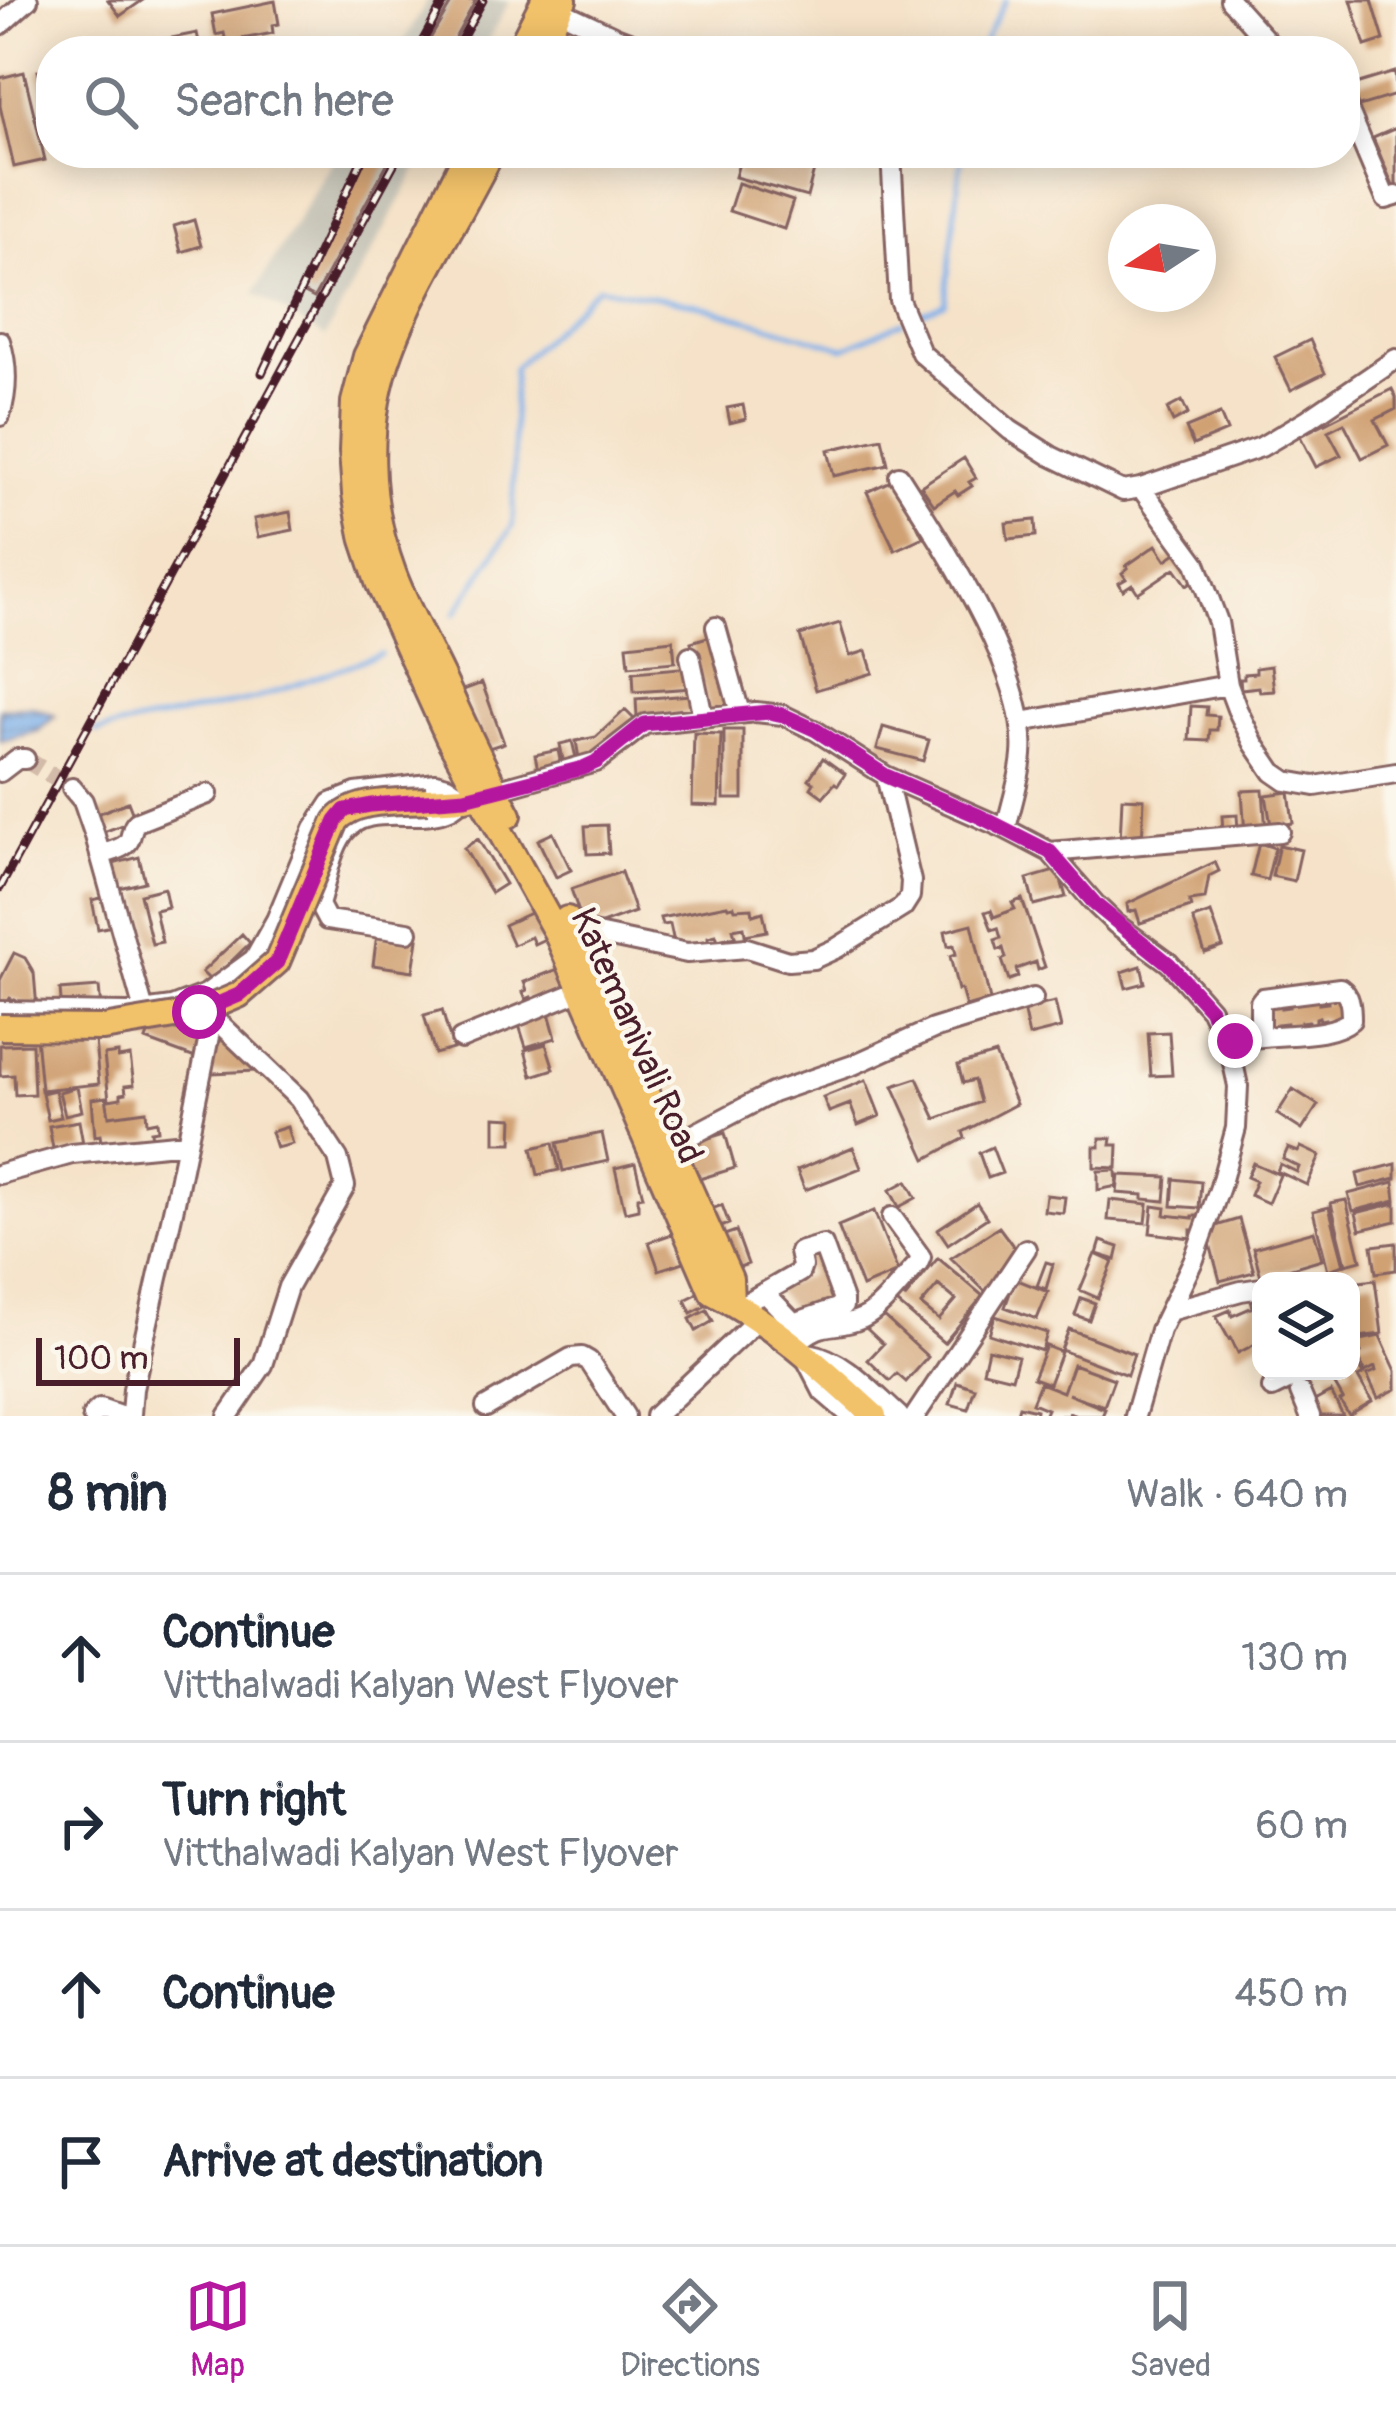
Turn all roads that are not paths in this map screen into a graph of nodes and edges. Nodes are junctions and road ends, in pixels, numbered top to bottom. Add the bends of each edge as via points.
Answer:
1 (28, 0) edge
2 (1230, 0) edge
3 (552, 3) edge
4 (0, 25) edge
5 (529, 36) edge
6 (544, 36) edge
7 (621, 36) edge
8 (1262, 36) edge
9 (1360, 134) edge
10 (460, 168) edge
11 (483, 168) edge
12 (892, 168) edge
13 (1393, 203) edge
14 (0, 341) edge
15 (381, 348) junction
16 (1396, 359) edge
17 (0, 416) edge
18 (899, 476) dead end
19 (1141, 488) junction
20 (716, 627) dead end
21 (690, 656) dead end
22 (1228, 685) junction
23 (740, 713) junction
24 (704, 717) junction
25 (1021, 722) junction
26 (25, 759) dead end
27 (0, 772) edge
28 (1396, 772) edge
29 (886, 776) junction
30 (72, 788) tunnel mouth
31 (208, 794) dead end
32 (479, 794) junction
33 (1006, 829) junction
34 (1280, 832) dead end
35 (1050, 852) junction
36 (126, 858) dead end
37 (102, 860) junction
38 (573, 929) junction
39 (408, 932) dead end
40 (582, 990) junction
41 (206, 994) junction
42 (1034, 998) dead end
43 (0, 1011) edge
44 (144, 1011) junction
45 (213, 1017) junction
46 (0, 1027) edge
47 (1260, 1036) junction
48 (460, 1039) dead end
49 (1227, 1044) junction
50 (187, 1142) junction
51 (661, 1151) junction
52 (0, 1174) edge
53 (892, 1216) dead end
54 (1026, 1249) dead end
55 (1252, 1289) edge
56 (750, 1306) junction
57 (1169, 1310) junction
58 (825, 1319) junction
59 (793, 1339) junction
60 (1288, 1380) edge
61 (1272, 1388) dead end
62 (1300, 1392) dead end
63 (486, 1407) dead end
64 (92, 1416) edge
65 (124, 1416) edge
66 (228, 1416) edge
67 (625, 1416) edge
68 (655, 1416) edge
69 (851, 1416) edge
70 (874, 1416) edge
71 (899, 1416) edge
72 (915, 1416) edge
73 (1135, 1416) edge
74 (1310, 1416) edge

1 - 4 street
2 - 8 street
3 - 5 main road
3 - 6 main road
3 - 7 street
9 - 13 street
10 - 15 main road
11 - 15 main road
12 - 19 street via 899,301 922,353 1051,456 1123,491
14 - 17 street via 7,383
15 - 32 main road via 353,402 364,540
16 - 19 street via 1261,447
18 - 25 street via 962,575
19 - 22 street via 1196,563 1218,622
20 - 23 street
21 - 24 street
22 - 25 street
22 - 28 street via 1254,744 1286,782 1315,786
23 - 24 street
23 - 29 street via 783,715
24 - 32 street via 644,724 596,762
25 - 33 street
26 - 27 street
29 - 33 street
29 - 38 street via 910,896 837,948 788,961 747,948 687,953
30 - 37 street
31 - 37 street via 136,822 128,842
32 - 38 main road, Katemanivali Road
32 - 39 street via 432,814 356,820 340,838 322,914
32 - 40 main road, Katemanivali Road
32 - 41 street via 436,783 331,803 254,959
32 - 46 main road, bridge via 345,810 277,962 239,995 199,1012 104,1028
33 - 35 street
34 - 35 street
35 - 49 street via 1096,905 1169,964 1210,1009
36 - 37 street
37 - 44 street
38 - 51 main road, Katemanivali Road
40 - 48 street
40 - 51 main road, Katemanivali Road
41 - 44 street
41 - 45 street
42 - 51 street via 772,1093
43 - 44 street
45 - 50 street
45 - 66 street via 299,1099 338,1158 345,1186 288,1287 263,1365
47 - 47 street via 1337,1030 1351,1020 1351,1003 1340,988 1263,998
47 - 49 street
49 - 57 street via 1238,1086 1236,1128
50 - 52 street via 72,1154
50 - 65 street via 131,1414
51 - 56 main road, Katemanivali Road
53 - 58 street via 921,1260 863,1318
54 - 72 street
55 - 57 street
56 - 58 street via 802,1269 799,1252 821,1244 844,1304
56 - 59 main road
56 - 68 street
57 - 73 street
58 - 59 street
59 - 69 street via 823,1392
59 - 70 main road
59 - 71 street via 843,1367
60 - 61 street
62 - 74 street
63 - 67 street via 576,1357 589,1361
64 - 65 street via 100,1409

